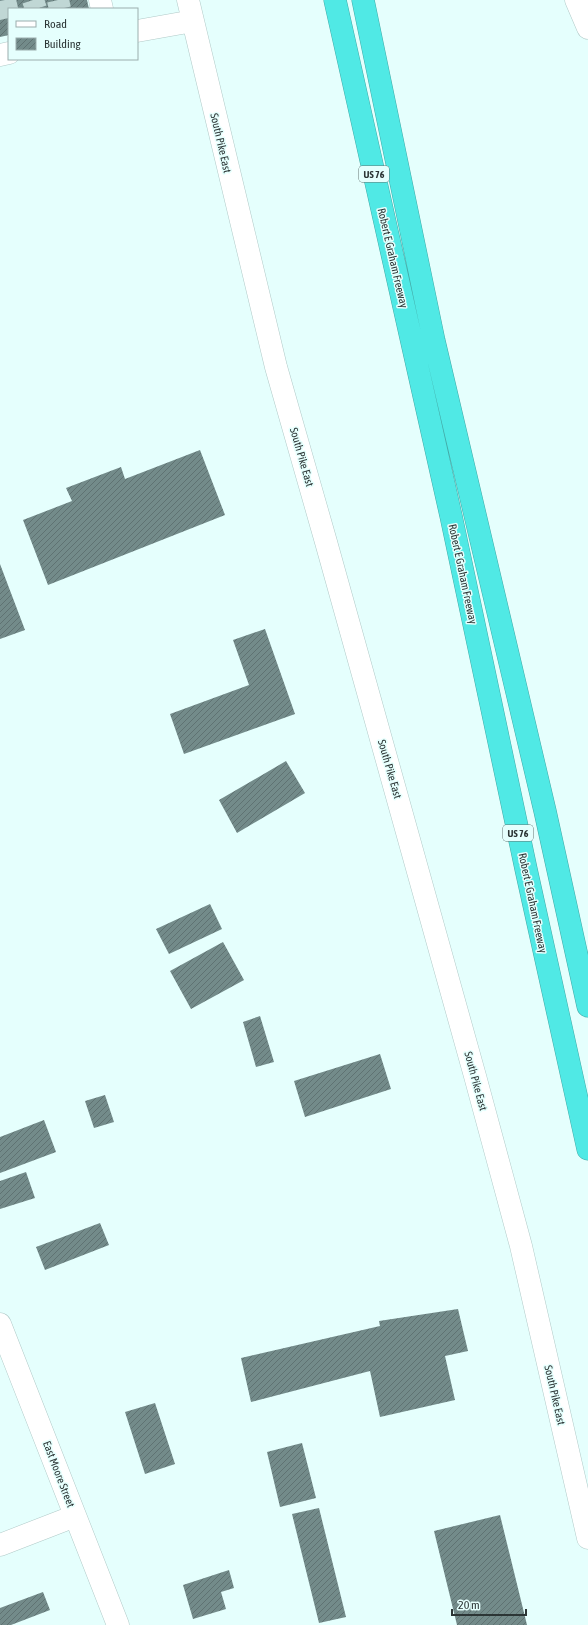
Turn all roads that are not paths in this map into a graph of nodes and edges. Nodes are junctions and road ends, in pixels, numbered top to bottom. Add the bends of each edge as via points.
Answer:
1 (188, 0) edge
2 (335, 0) edge
3 (363, 0) edge
4 (576, 0) edge
5 (193, 21) junction
6 (588, 28) edge
7 (138, 31) edge
8 (588, 1006) edge
9 (588, 1149) edge
10 (0, 1324) edge
11 (75, 1516) junction
12 (588, 1538) edge
13 (0, 1545) edge
14 (118, 1625) edge

1 - 5 street, South Pike East
2 - 9 highway, Robert E Graham Freeway / US 76 via 451,516
3 - 8 highway, Robert E Graham Freeway / US 76 via 434,341 545,811
4 - 6 street
5 - 7 street
5 - 12 street, South Pike East via 276,367 521,1246
10 - 11 street, East Moore Street
11 - 13 street
11 - 14 street, East Moore Street

